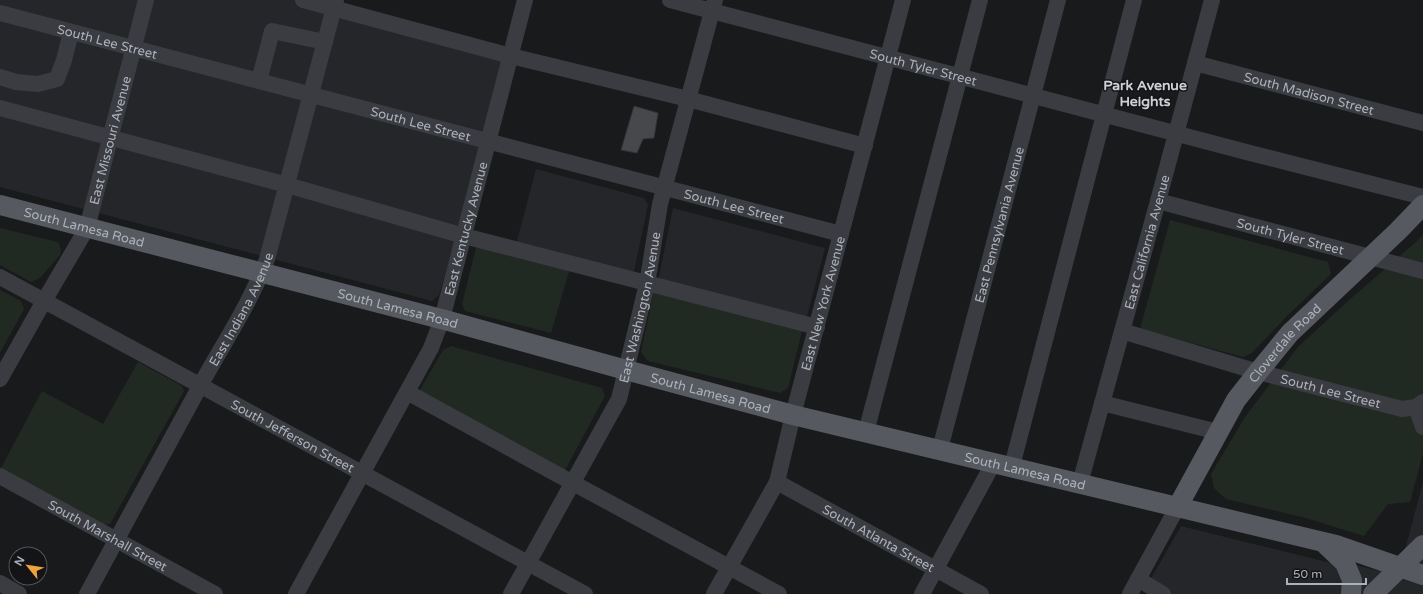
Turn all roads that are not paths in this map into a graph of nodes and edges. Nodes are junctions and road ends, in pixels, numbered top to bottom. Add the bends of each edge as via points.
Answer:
1 (146, 0) edge
2 (303, 0) edge
3 (525, 0) edge
4 (670, 0) edge
5 (903, 0) edge
6 (980, 0) edge
7 (1058, 0) edge
8 (1134, 0) edge
9 (1212, 0) edge
10 (335, 4) edge
11 (713, 6) edge
12 (0, 13) edge
13 (71, 32) junction
14 (324, 42) junction
15 (134, 48) junction
16 (511, 56) junction
17 (888, 58) junction
18 (1195, 63) junction
19 (0, 77) edge
20 (960, 77) junction
21 (259, 81) junction
22 (310, 95) junction
23 (1033, 96) junction
24 (688, 99) junction
25 (0, 108) edge
26 (1104, 114) junction
27 (1423, 123) edge
28 (1176, 134) junction
29 (111, 138) junction
30 (489, 142) junction
31 (864, 146) junction
32 (287, 185) junction
33 (664, 188) junction
34 (1423, 197) edge
35 (1158, 201) junction
36 (0, 205) edge
37 (1423, 205) edge
38 (87, 228) junction
39 (841, 234) junction
40 (464, 236) junction
41 (1370, 257) junction
42 (1423, 271) edge
43 (262, 272) junction
44 (0, 277) edge
45 (646, 284) junction
46 (44, 301) junction
47 (442, 319) junction
48 (817, 327) junction
49 (1122, 331) junction
50 (626, 370) junction
51 (1258, 372) junction
52 (0, 379) edge
53 (200, 386) junction
54 (407, 392) junction
55 (1102, 404) junction
56 (1419, 405) edge
57 (794, 415) junction
58 (1423, 427) edge
59 (866, 432) junction
60 (1218, 432) junction
61 (940, 449) junction
62 (1003, 464) junction
63 (362, 473) junction
64 (0, 476) edge
65 (777, 482) junction
66 (1080, 483) junction
67 (573, 484) junction
68 (1178, 506) junction
69 (116, 540) junction
70 (1323, 542) junction
71 (1423, 546) edge
72 (528, 564) junction
73 (729, 567) junction
74 (1399, 567) junction
75 (935, 569) junction
76 (1423, 575) edge
77 (1138, 579) junction
78 (0, 583) edge
79 (19, 594) edge
80 (87, 594) edge
81 (215, 594) edge
82 (296, 594) edge
83 (511, 594) edge
84 (585, 594) edge
85 (714, 594) edge
86 (779, 594) edge
87 (922, 594) edge
88 (981, 594) edge
89 (1130, 594) edge
90 (1163, 594) edge
91 (1351, 594) edge
92 (1373, 594) edge

1 - 15 street, East Missouri Avenue
2 - 10 street
3 - 16 street, East Kentucky Avenue
4 - 11 street, South Tyler Street
5 - 17 street, East New York Avenue
6 - 20 street
7 - 23 street, East Pennsylvania Avenue
8 - 26 street
9 - 18 street, East California Avenue
10 - 14 street, East Indiana Avenue
10 - 16 street
11 - 17 street, South Tyler Street
11 - 24 street, East Washington Avenue
12 - 13 street, South Lee Street
13 - 15 street, South Lee Street
13 - 19 street via 57,79 38,84 16,82
14 - 21 street via 272,31
14 - 22 street, East Indiana Avenue
15 - 21 street, South Lee Street
15 - 29 street, East Missouri Avenue
16 - 24 street
16 - 30 street, East Kentucky Avenue
17 - 20 street, South Tyler Street
17 - 31 street, East New York Avenue
18 - 27 street, South Madison Street
18 - 28 street, East California Avenue
20 - 23 street, South Tyler Street
20 - 59 street
21 - 22 street, South Lee Street
22 - 30 street, South Lee Street
22 - 32 street, East Indiana Avenue
23 - 26 street, South Tyler Street
23 - 61 street, East Pennsylvania Avenue
24 - 31 street
24 - 33 street, East Washington Avenue
25 - 29 street
26 - 28 street, South Tyler Street
26 - 62 street
28 - 34 street, South Tyler Street
28 - 35 street, East California Avenue
29 - 32 street
29 - 38 street, East Missouri Avenue
30 - 33 street, South Lee Street
30 - 40 street, East Kentucky Avenue
31 - 39 street, East New York Avenue
32 - 40 street
32 - 43 street, East Indiana Avenue
33 - 39 street, South Lee Street
33 - 45 street, East Washington Avenue
35 - 41 street, South Tyler Street
35 - 49 street, East California Avenue
36 - 38 main road, South Lamesa Road
37 - 41 main road, Cloverdale Road
38 - 43 main road, South Lamesa Road
38 - 46 street, East Missouri Avenue
39 - 48 street, East New York Avenue
40 - 45 street
40 - 47 street, East Kentucky Avenue
41 - 42 street, South Tyler Street
41 - 51 main road, Cloverdale Road via 1290,333
43 - 47 main road, South Lamesa Road
43 - 53 street, East Indiana Avenue via 254,291
44 - 46 street, South Jefferson Street
45 - 48 street
45 - 50 street, East Washington Avenue
46 - 52 street, East Missouri Avenue
46 - 53 street, South Jefferson Street
47 - 50 main road, South Lamesa Road
47 - 54 street, East Kentucky Avenue via 431,348
48 - 57 street, East New York Avenue
49 - 51 street, South Lee Street
49 - 55 street, East California Avenue
50 - 57 main road, South Lamesa Road
50 - 67 street, East Washington Avenue via 619,400
51 - 56 street, South Lee Street via 1402,409
51 - 60 main road, Cloverdale Road via 1236,400
53 - 63 street, South Jefferson Street
53 - 69 street, East Indiana Avenue
54 - 63 street, East Kentucky Avenue
54 - 67 street
55 - 60 street
55 - 66 street, East California Avenue
56 - 58 street
57 - 59 main road, South Lamesa Road
57 - 65 street, East New York Avenue
59 - 61 main road, South Lamesa Road
60 - 68 main road, Cloverdale Road
61 - 62 main road, South Lamesa Road
62 - 66 main road, South Lamesa Road
62 - 75 street
63 - 72 street, South Jefferson Street
63 - 82 street, East Kentucky Avenue
64 - 69 street, South Marshall Street
65 - 73 street, East New York Avenue
65 - 75 street, South Atlanta Street
66 - 68 main road, South Lamesa Road
67 - 72 street, East Washington Avenue
67 - 73 street
68 - 70 main road, South Lamesa Road
68 - 77 street
69 - 80 street, East Indiana Avenue
69 - 81 street, South Marshall Street
70 - 74 main road, South Lamesa Road
70 - 91 main road via 1345,563 1352,580
71 - 74 main road
72 - 83 street, East Washington Avenue
72 - 84 street, South Jefferson Street
73 - 85 street, East New York Avenue
73 - 86 street
74 - 76 main road, South Lamesa Road
74 - 92 main road
75 - 87 street
75 - 88 street, South Atlanta Street
77 - 89 street
77 - 90 street
78 - 79 street

